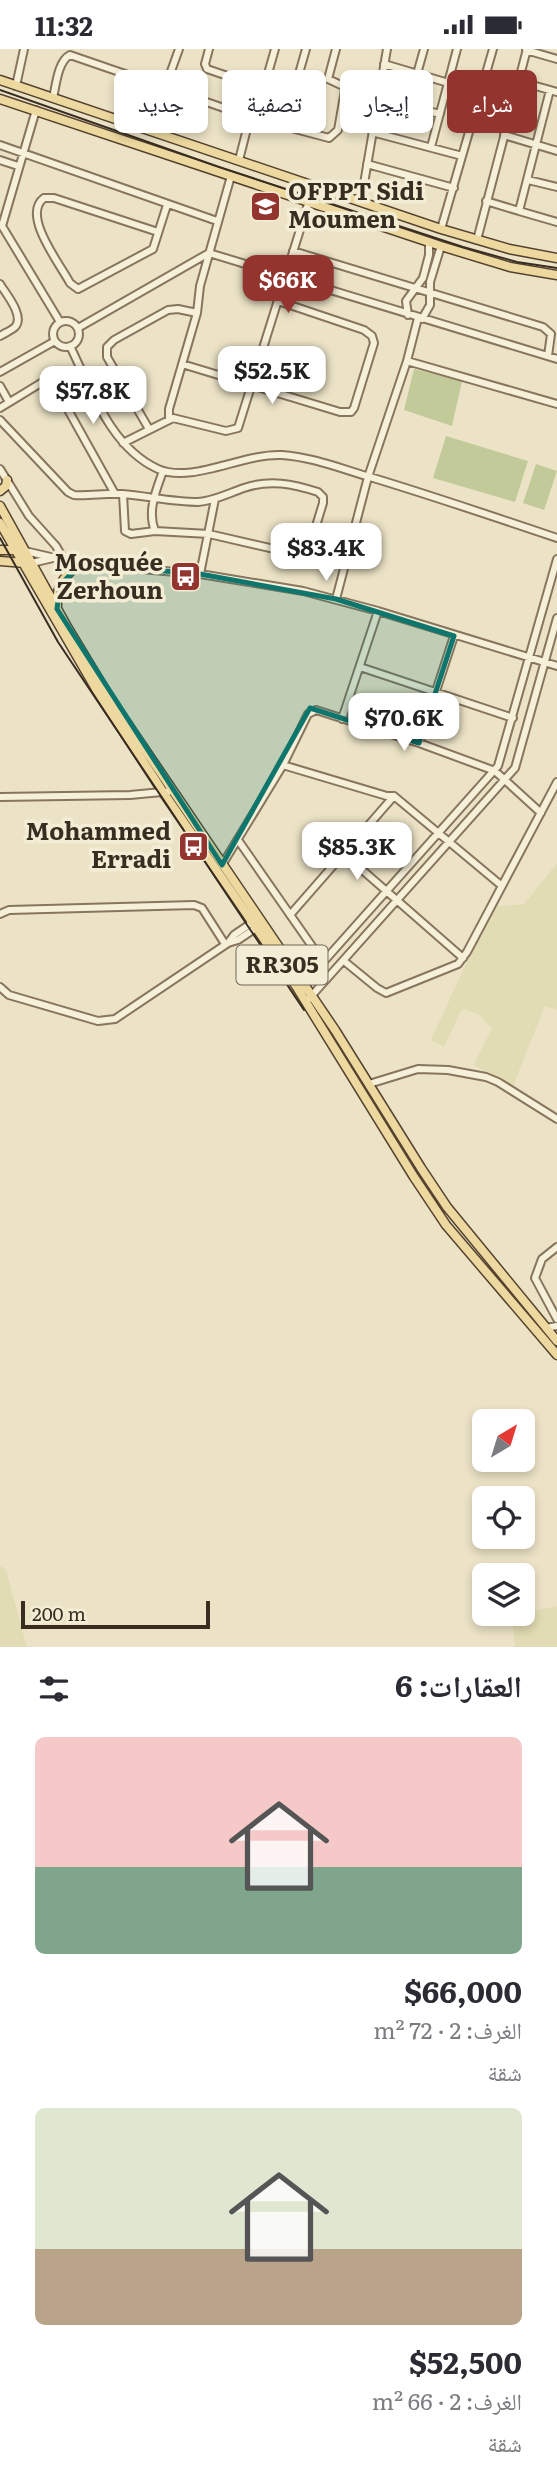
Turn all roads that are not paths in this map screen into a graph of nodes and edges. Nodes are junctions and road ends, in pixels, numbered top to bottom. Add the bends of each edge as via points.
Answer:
1 (24, 49) edge
2 (179, 49) edge
3 (209, 49) edge
4 (275, 49) edge
5 (306, 49) edge
6 (325, 49) edge
7 (387, 49) edge
8 (424, 49) edge
9 (457, 49) edge
10 (492, 49) edge
11 (336, 50) edge
12 (526, 50) edge
13 (557, 59) edge
14 (384, 64) junction
15 (114, 70) edge
16 (171, 70) edge
17 (268, 70) edge
18 (300, 70) edge
19 (383, 70) edge
20 (404, 70) edge
21 (418, 70) edge
22 (451, 70) edge
23 (487, 70) edge
24 (521, 70) edge
25 (222, 74) edge
26 (0, 80) edge
27 (16, 86) junction
28 (537, 86) edge
29 (447, 87) edge
30 (554, 91) edge
31 (53, 98) junction
32 (0, 99) edge
33 (36, 110) junction
34 (433, 112) edge
35 (440, 114) junction
36 (247, 133) edge
37 (312, 133) edge
38 (372, 133) edge
39 (376, 133) edge
40 (469, 133) edge
41 (504, 135) joint
42 (0, 145) edge
43 (536, 145) junction
44 (431, 147) junction
45 (557, 151) edge
46 (23, 152) junction
47 (462, 156) junction
48 (0, 160) edge
49 (239, 160) junction
50 (368, 164) junction
51 (18, 166) junction
52 (231, 176) junction
53 (528, 180) junction
54 (557, 187) edge
55 (454, 188) junction
56 (309, 201) junction
57 (361, 201) junction
58 (486, 201) junction
59 (167, 205) junction
60 (519, 211) junction
61 (217, 221) junction
62 (557, 222) edge
63 (1, 226) edge
64 (441, 229) junction
65 (158, 232) junction
66 (477, 240) junction
67 (429, 242) junction
68 (441, 246) junction
69 (293, 251) junction
70 (209, 253) junction
71 (557, 258) edge
72 (286, 275) junction
73 (557, 275) edge
74 (0, 284) edge
75 (417, 287) junction
76 (429, 291) junction
77 (278, 301) junction
78 (197, 313) junction
79 (408, 315) junction
80 (420, 319) junction
81 (61, 322) junction
82 (78, 328) junction
83 (0, 336) edge
84 (55, 341) junction
85 (70, 346) junction
86 (548, 356) junction
87 (557, 359) edge
88 (407, 361) junction
89 (182, 364) junction
90 (0, 372) edge
91 (0, 386) edge
92 (252, 386) junction
93 (9, 402) junction
94 (557, 404) edge
95 (0, 408) edge
96 (169, 419) junction
97 (0, 420) edge
98 (149, 429) junction
99 (123, 443) junction
100 (0, 469) edge
101 (163, 471) junction
102 (368, 477) junction
103 (8, 479) junction
104 (0, 491) edge
105 (119, 494) junction
106 (153, 498) junction
107 (215, 499) junction
108 (0, 506) edge
109 (0, 523) edge
110 (155, 531) junction
111 (209, 534) junction
112 (557, 538) edge
113 (0, 549) edge
114 (20, 550) junction
115 (53, 558) junction
116 (557, 558) edge
117 (64, 560) junction
118 (0, 561) edge
119 (27, 563) junction
120 (81, 564) junction
121 (200, 574) junction
122 (336, 599) junction
123 (57, 608) junction
124 (378, 611) junction
125 (557, 618) edge
126 (454, 636) junction
127 (529, 658) junction
128 (545, 663) junction
129 (557, 666) edge
130 (359, 667) junction
131 (436, 693) junction
132 (513, 718) junction
133 (342, 719) junction
134 (419, 743) junction
135 (283, 765) junction
136 (495, 771) junction
137 (506, 780) junction
138 (557, 782) edge
139 (173, 791) junction
140 (163, 792) junction
141 (394, 796) junction
142 (0, 797) edge
143 (541, 813) junction
144 (439, 833) junction
145 (238, 840) junction
146 (450, 842) junction
147 (344, 854) junction
148 (222, 865) junction
149 (502, 885) junction
150 (387, 891) junction
151 (397, 901) junction
152 (0, 914) edge
153 (290, 915) junction
154 (257, 923) junction
155 (227, 944) junction
156 (463, 958) junction
157 (344, 961) junction
158 (323, 962) junction
159 (299, 984) junction
160 (0, 987) edge
161 (309, 999) junction
162 (369, 1084) junction
163 (557, 1119) edge
164 (557, 1247) edge
165 (557, 1319) edge
166 (557, 1326) edge
167 (546, 1328) junction
168 (557, 1341) edge
169 (557, 1355) edge

1 - 27 street
2 - 16 street
3 - 25 street via 207,69
4 - 17 street
5 - 18 street
6 - 11 street
7 - 14 street
8 - 21 street
9 - 22 street
10 - 23 street
11 - 37 street via 328,79 345,90 337,132 329,138
12 - 13 street
12 - 24 street
14 - 19 street
14 - 20 street
15 - 31 street via 64,57
26 - 27 main road
27 - 31 main road
28 - 30 street
29 - 35 street
30 - 43 street
31 - 49 main road
32 - 33 main road
33 - 46 street
33 - 52 main road
34 - 35 street
35 - 44 street
36 - 49 street
38 - 50 street
39 - 44 street
40 - 47 street
41 - 43 street
41 - 58 street
42 - 46 street
43 - 45 street
43 - 53 street
44 - 47 street
46 - 51 street
46 - 59 street
47 - 55 street
48 - 51 street
49 - 57 main road
50 - 55 street
50 - 57 street
51 - 63 street
52 - 56 main road
52 - 61 street
53 - 54 street
53 - 60 street
55 - 64 street
56 - 67 main road
56 - 69 street
57 - 64 main road
58 - 60 street
58 - 66 street
59 - 61 street
59 - 65 street
60 - 62 street
61 - 70 street
63 - 81 street
64 - 66 main road
65 - 65 street via 54,198 44,198 37,206 37,224 76,289 152,251
66 - 71 main road
67 - 68 main road
67 - 75 street via 425,273
68 - 73 main road via 510,267
68 - 76 street
69 - 72 street
69 - 75 street
70 - 72 street
70 - 78 street
70 - 82 street
72 - 77 street
72 - 79 street
74 - 83 street via 19,320
75 - 76 street
75 - 79 street via 406,301
76 - 80 street via 429,309
76 - 86 street via 547,329 551,334
77 - 92 street
77 - 92 street via 364,330 374,344 354,408 346,413
78 - 89 street
78 - 98 street via 168,310 107,347 107,357
79 - 80 street
80 - 86 street
80 - 88 street
81 - 82 street
81 - 84 street via 54,328
82 - 85 street via 78,339
84 - 85 street
84 - 90 street
85 - 99 street
86 - 87 street
88 - 94 street
88 - 102 street
89 - 92 street
89 - 96 street
91 - 93 street
92 - 96 street via 240,425 232,431
93 - 95 street
93 - 105 street via 53,382
96 - 98 street
97 - 105 street via 70,493
98 - 99 street
99 - 101 street
100 - 103 street
101 - 102 street via 186,473 245,458 282,455
101 - 106 street
102 - 112 street
102 - 122 street
103 - 104 main road
103 - 117 street
105 - 106 street
105 - 110 street via 125,531
106 - 107 street
106 - 110 street
107 - 111 street
107 - 111 street via 272,482 318,492 323,500 310,546 302,553
108 - 114 main road, RR305
109 - 114 main road, RR305
110 - 111 street
111 - 121 street
113 - 114 main road
114 - 115 street
114 - 119 main road, RR305
115 - 117 street
115 - 119 street
116 - 127 street
117 - 120 street
118 - 119 main road
119 - 123 main road, RR305
119 - 140 main road, RR305 via 90,681
120 - 121 street
120 - 123 main road via 60,585
121 - 122 street
122 - 124 street
123 - 139 main road, RR305
124 - 126 street
124 - 130 street
125 - 128 street
126 - 127 street
126 - 131 street
127 - 128 street
127 - 132 street
128 - 129 street
128 - 137 street via 515,768
130 - 131 street
130 - 133 street
131 - 132 street
131 - 134 street
132 - 136 street
133 - 134 street
133 - 135 street via 316,710 308,714
134 - 136 street
135 - 141 street
135 - 145 street
136 - 137 street
136 - 144 street
137 - 143 street
137 - 146 street
138 - 143 street
139 - 140 street
139 - 148 main road, RR305
140 - 142 street
140 - 154 main road, RR305
141 - 144 street
141 - 147 street
143 - 149 street
144 - 146 street
144 - 150 street
145 - 148 street
145 - 153 street
146 - 149 street
146 - 151 street
147 - 150 street
147 - 153 street
148 - 154 main road, RR305
149 - 156 street
150 - 151 street
150 - 158 street
151 - 156 street
151 - 157 street
152 - 155 street via 9,910 194,905 202,908
153 - 158 street
154 - 155 street
154 - 159 main road, RR305
155 - 160 street via 111,1021 20,998
156 - 157 street via 386,993
157 - 161 street
158 - 159 street
159 - 161 main road, RR305
161 - 162 main road, RR305
161 - 169 main road, RR305 via 442,1218
162 - 163 street via 418,1069 486,1077
162 - 167 main road, RR305 via 447,1207
164 - 165 street via 542,1259 535,1278
166 - 167 street
167 - 168 main road, RR305

